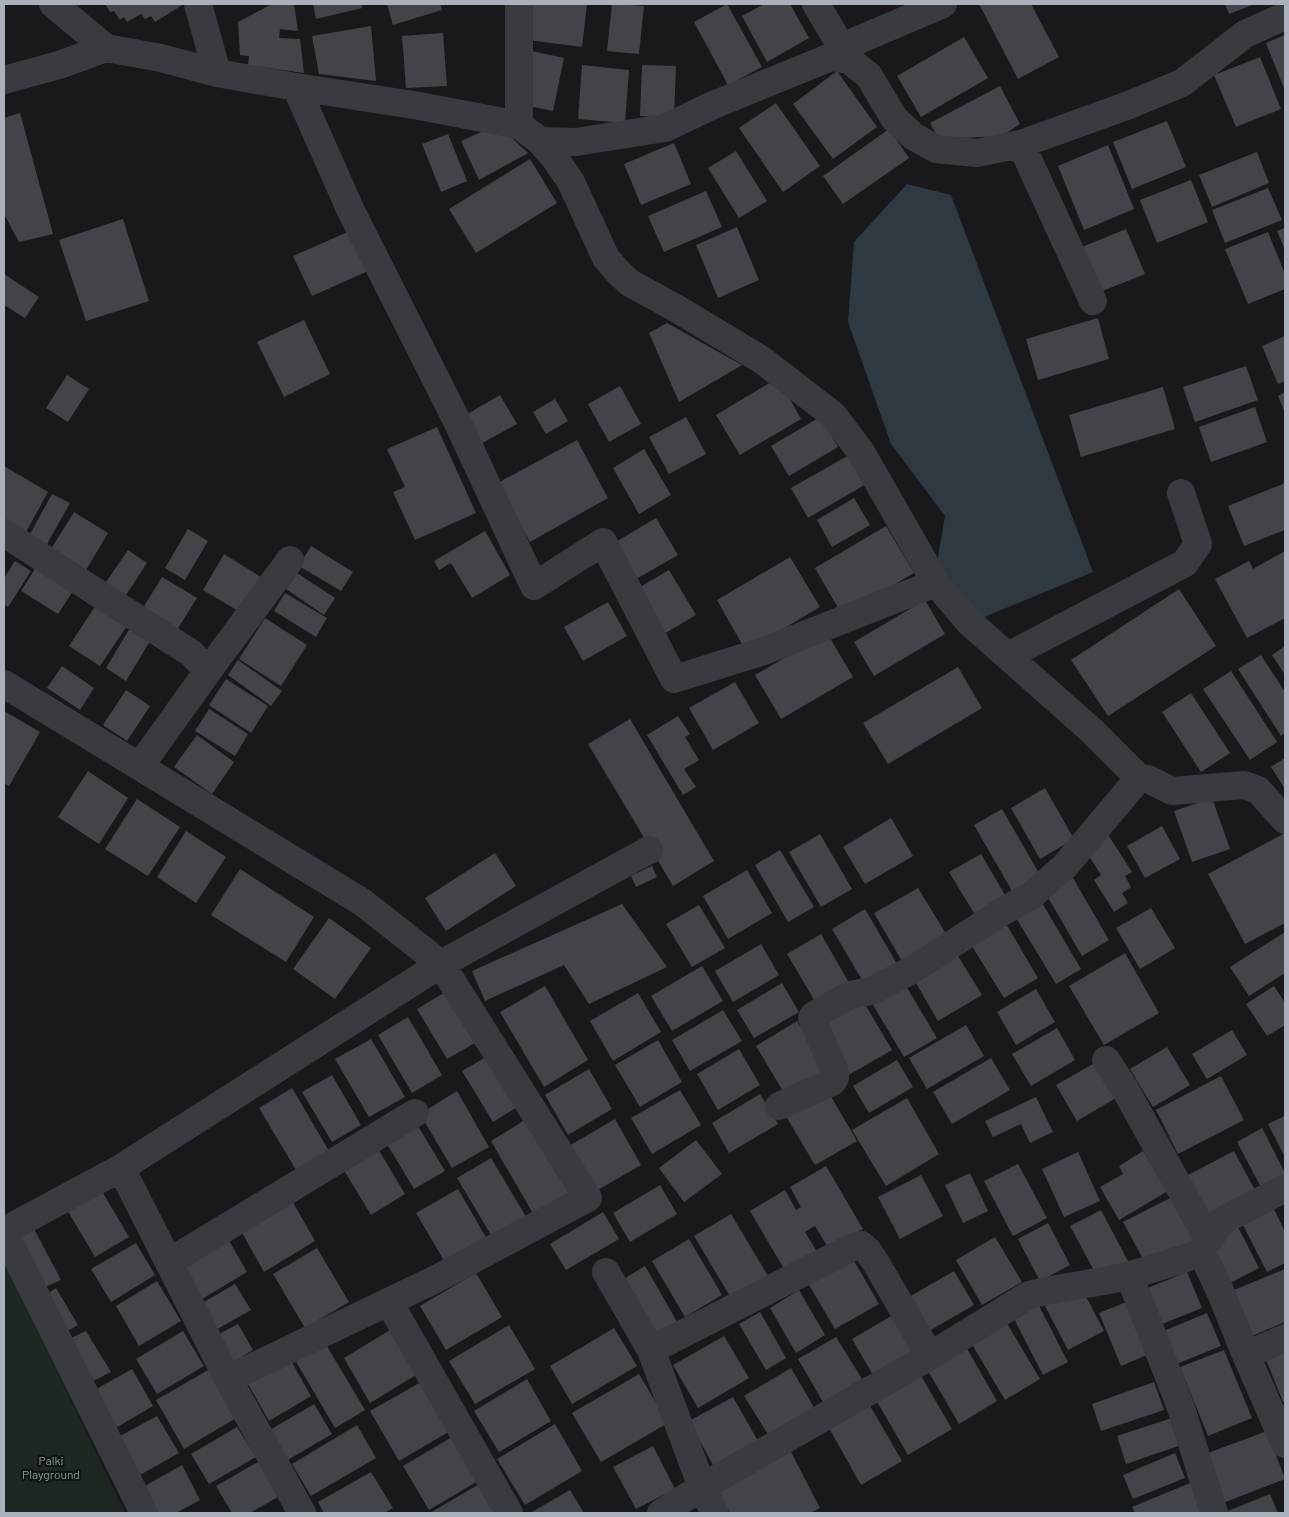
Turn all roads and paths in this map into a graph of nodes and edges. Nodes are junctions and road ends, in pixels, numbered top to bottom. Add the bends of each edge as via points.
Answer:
1 (53, 4) edge
2 (198, 4) edge
3 (519, 4) edge
4 (816, 4) edge
5 (943, 4) edge
6 (1285, 16) edge
7 (106, 48) junction
8 (845, 54) junction
9 (218, 73) junction
10 (4, 80) edge
11 (296, 87) junction
12 (529, 133) junction
13 (1021, 144) junction
14 (1093, 301) dead end
15 (1181, 493) dead end
16 (4, 533) edge
17 (290, 560) dead end
18 (936, 582) junction
19 (1008, 656) junction
20 (208, 671) junction
21 (4, 684) edge
22 (140, 766) junction
23 (1139, 778) junction
24 (1285, 820) edge
25 (650, 850) dead end
26 (441, 964) junction
27 (1106, 1060) dead end
28 (779, 1106) dead end
29 (415, 1113) dead end
30 (121, 1168) junction
31 (1285, 1188) edge
32 (4, 1231) edge
33 (1205, 1245) junction
34 (169, 1262) junction
35 (606, 1272) dead end
36 (1129, 1275) junction
37 (389, 1302) junction
38 (1285, 1338) edge
39 (651, 1350) junction
40 (1246, 1355) junction
41 (930, 1356) junction
42 (228, 1378) junction
43 (1285, 1444) edge
44 (702, 1487) junction
45 (144, 1513) edge
46 (302, 1513) edge
47 (510, 1513) edge
48 (660, 1513) edge
49 (714, 1513) edge
50 (1214, 1513) edge

1 - 7 street
2 - 9 street
3 - 12 street
4 - 8 street
5 - 8 street
6 - 13 street via 1245,34 1182,83
7 - 9 street
7 - 10 street
8 - 12 street via 711,106 665,128 576,142
8 - 13 street via 869,76 894,118 913,136 936,149 977,153
9 - 11 street
11 - 12 street via 414,105
11 - 18 street via 351,212 457,421 534,586 603,542 674,679 764,651
12 - 18 street via 554,157 571,182 606,258 618,272 630,283 762,360 833,415 861,452
13 - 14 street
15 - 19 street via 1198,544 1185,563
16 - 20 street via 191,653
17 - 20 street
18 - 19 street via 969,622
19 - 23 street
20 - 22 street
21 - 22 street
22 - 26 street via 362,902
23 - 24 street via 1172,791 1244,785 1258,790
23 - 28 street via 1065,866 1032,895 912,970 871,991 850,995 814,1016 812,1018 836,1078
25 - 26 street
26 - 30 street
26 - 37 street via 588,1198
27 - 33 street via 1125,1088
29 - 34 street
30 - 32 street
30 - 34 street
31 - 33 street via 1222,1221
32 - 45 street
33 - 36 street via 1196,1255
33 - 40 street
34 - 42 street
35 - 39 street
36 - 41 street via 1029,1295
36 - 50 street via 1180,1405
37 - 42 street
37 - 47 street
38 - 40 street
39 - 41 street via 861,1245 876,1262
39 - 44 street
40 - 43 street
41 - 44 street
42 - 46 street
44 - 48 street
44 - 49 street

